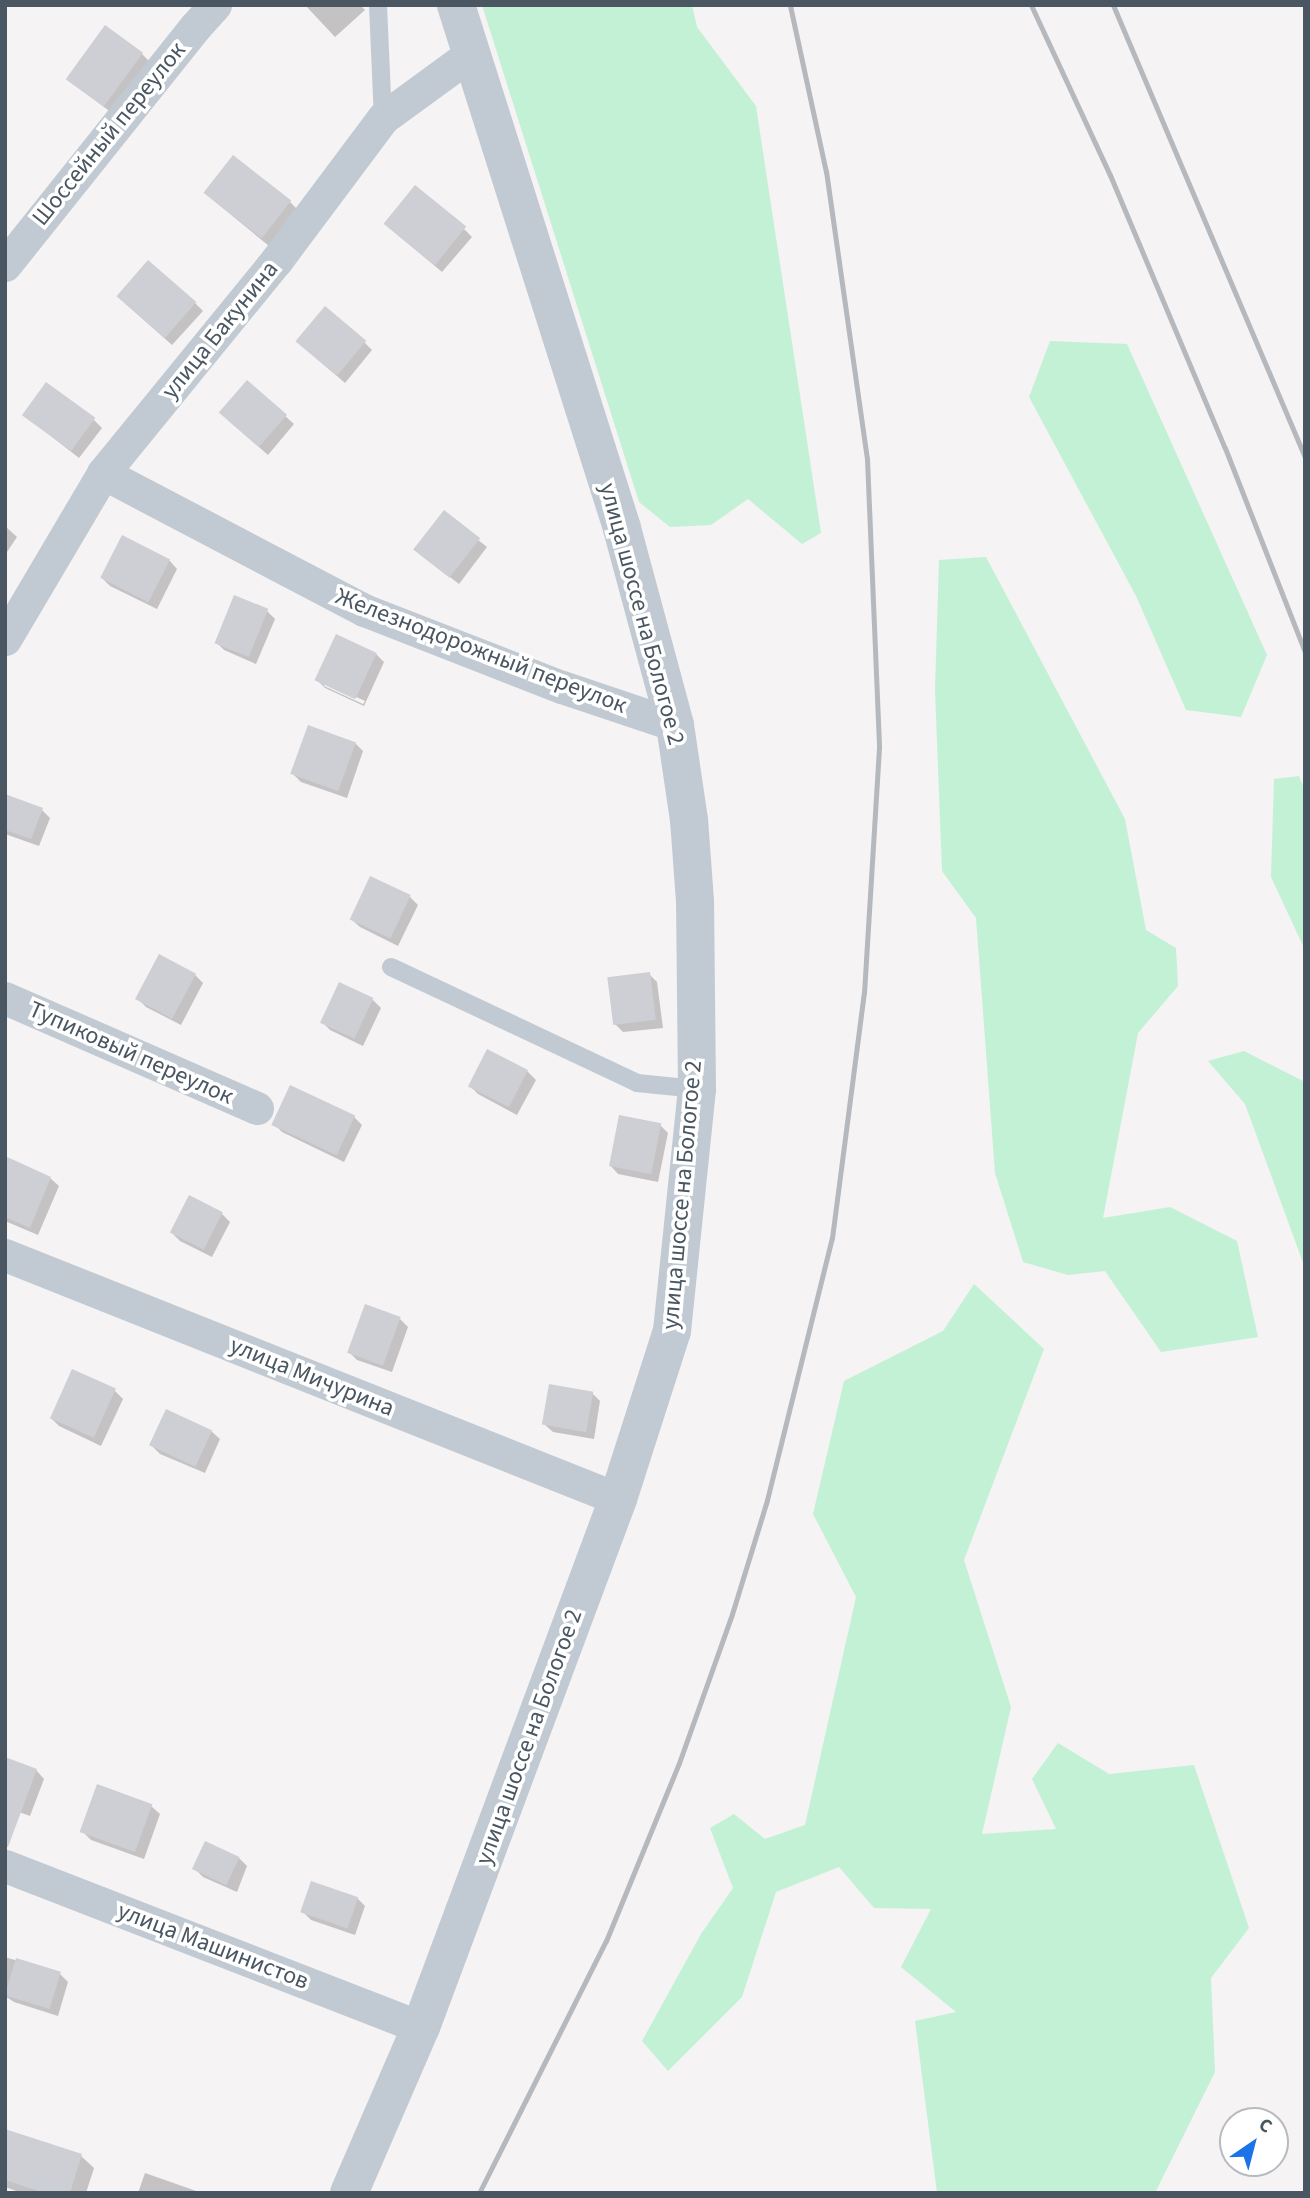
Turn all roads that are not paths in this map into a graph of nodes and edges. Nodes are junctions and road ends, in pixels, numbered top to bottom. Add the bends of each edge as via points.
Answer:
1 (215, 5) edge
2 (378, 5) edge
3 (456, 5) edge
4 (472, 53) junction
5 (383, 118) junction
6 (5, 265) edge
7 (103, 473) junction
8 (5, 639) edge
9 (675, 725) junction
10 (391, 967) dead end
11 (5, 998) edge
12 (696, 1089) junction
13 (257, 1108) dead end
14 (5, 1255) edge
15 (618, 1499) junction
16 (5, 1866) edge
17 (421, 2027) junction
18 (349, 2193) edge

1 - 6 street, Шоссейный переулок
2 - 5 lane
3 - 4 street, улица шоссе на Бологое 2
4 - 5 street, улица Бакунина
4 - 9 street, улица шоссе на Бологое 2 via 622,528
5 - 7 street, улица Бакунина via 276,261
7 - 8 street, улица Бакунина
7 - 9 street, Железнодорожный переулок via 363,610
9 - 12 street, улица шоссе на Бологое 2 via 695,901
10 - 12 lane via 637,1083
11 - 13 street, Тупиковый переулок
12 - 15 street, улица шоссе на Бологое 2 via 672,1331
14 - 15 street, улица Мичурина
15 - 17 street, улица шоссе на Бологое 2
16 - 17 street, улица Машинистов
17 - 18 street, улица шоссе на Бологое 2

